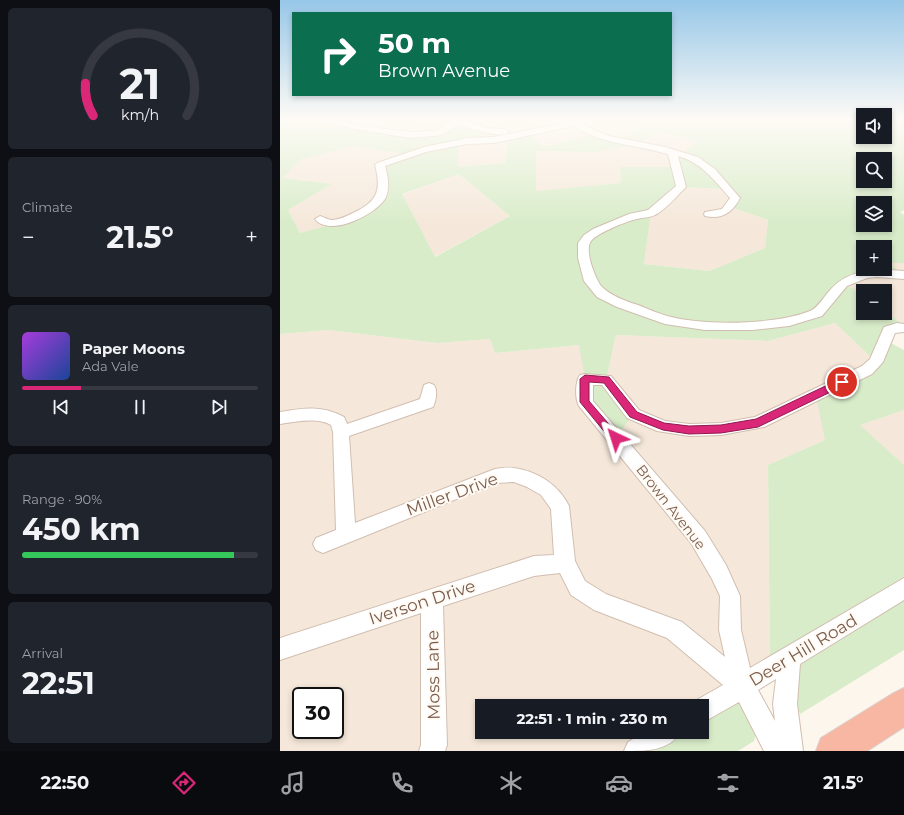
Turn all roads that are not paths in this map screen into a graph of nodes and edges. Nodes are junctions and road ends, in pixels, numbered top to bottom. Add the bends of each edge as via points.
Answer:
1 (411, 154) edge
2 (673, 154) edge
3 (679, 154) edge
4 (709, 214) dead end
5 (320, 219) dead end
6 (904, 275) edge
7 (904, 328) edge
8 (429, 389) dead end
9 (280, 418) edge
10 (341, 432) junction
11 (346, 535) junction
12 (323, 544) dead end
13 (565, 563) junction
14 (904, 588) edge
15 (432, 599) junction
16 (280, 649) edge
17 (789, 658) junction
18 (743, 686) junction
19 (904, 706) edge
20 (709, 707) edge
21 (657, 739) edge
22 (844, 745) edge
23 (432, 751) edge
24 (637, 751) edge
25 (778, 751) edge
26 (790, 751) edge

1 - 5 street via 380,164 383,184 379,201 368,209 340,222 328,223
2 - 6 street via 681,187 651,213 633,216 597,231 584,243 584,258 590,281 602,294 665,320 705,326 752,326 789,322 817,313 843,283 864,275
3 - 4 street via 695,159 710,170 735,198 731,207 721,214
7 - 18 street, Brown Avenue via 889,330 876,362 867,370 758,423 721,429 689,430 663,426 633,414 606,380 585,379 584,402 698,537 719,572 730,596 730,630
8 - 10 street via 427,403
9 - 10 street via 327,415 338,421
10 - 11 street
11 - 12 street, Miller Drive
11 - 13 street, Miller Drive via 495,476 514,475 533,481 547,490 560,506
13 - 15 street, Iverson Drive via 534,566
13 - 18 street, Miller Drive via 578,588 601,604 674,630
14 - 17 street, Deer Hill Road
15 - 16 street, Iverson Drive
15 - 23 street, Moss Lane
17 - 18 street, Deer Hill Road
17 - 26 street via 785,704
18 - 20 street, Deer Hill Road
18 - 25 street, Brown Avenue
19 - 22 highway
21 - 24 street

